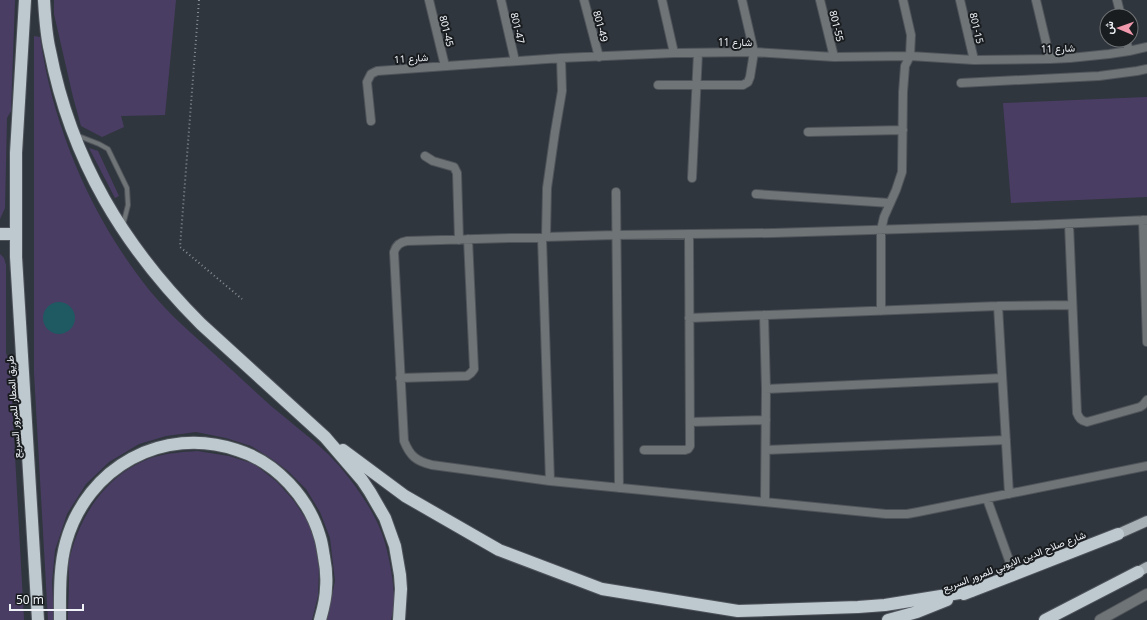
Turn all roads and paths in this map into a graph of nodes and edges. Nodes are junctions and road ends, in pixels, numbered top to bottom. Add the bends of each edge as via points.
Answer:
1 (25, 0) edge
2 (44, 0) edge
3 (199, 0) edge
4 (429, 0) edge
5 (501, 0) edge
6 (584, 0) edge
7 (662, 0) edge
8 (742, 0) edge
9 (820, 0) edge
10 (903, 0) edge
11 (960, 0) edge
12 (1036, 0) edge
13 (1147, 47) edge
14 (1128, 48) edge
15 (754, 52) junction
16 (1129, 52) junction
17 (674, 53) junction
18 (698, 53) junction
19 (910, 56) junction
20 (599, 57) junction
21 (834, 57) junction
22 (561, 58) junction
23 (1050, 59) junction
24 (974, 60) junction
25 (515, 61) junction
26 (445, 66) junction
27 (1147, 69) edge
28 (961, 83) dead end
29 (658, 85) dead end
30 (696, 85) junction
31 (371, 121) dead end
32 (903, 130) junction
33 (808, 132) dead end
34 (74, 134) junction
35 (425, 156) dead end
36 (692, 178) dead end
37 (616, 192) dead end
38 (756, 194) dead end
39 (890, 203) junction
40 (1145, 220) edge
41 (1069, 224) junction
42 (122, 229) junction
43 (881, 230) junction
44 (0, 234) edge
45 (16, 234) junction
46 (689, 234) junction
47 (616, 235) junction
48 (544, 237) junction
49 (468, 239) junction
50 (459, 240) junction
51 (242, 299) dead end
52 (1072, 305) junction
53 (998, 306) junction
54 (881, 311) junction
55 (764, 315) junction
56 (689, 318) junction
57 (1147, 342) edge
58 (400, 378) junction
59 (1002, 378) junction
60 (766, 389) junction
61 (1147, 400) edge
62 (766, 420) junction
63 (690, 422) junction
64 (325, 437) junction
65 (1006, 440) junction
66 (644, 450) dead end
67 (766, 450) junction
68 (1147, 466) edge
69 (550, 481) junction
70 (619, 488) junction
71 (1009, 494) junction
72 (988, 499) junction
73 (765, 502) junction
74 (1147, 521) edge
75 (1118, 534) joint
76 (1142, 569) edge
77 (1014, 574) junction
78 (972, 591) junction
79 (1147, 594) edge
80 (38, 620) edge
81 (60, 620) edge
82 (320, 620) edge
83 (399, 620) edge
84 (888, 620) edge
85 (1045, 620) edge
86 (1100, 620) edge

1 - 45 highway, طريق المطار للمرور السريع via 16,153
2 - 34 highway via 50,51 62,100
3 - 51 path via 180,247
4 - 26 street, 801-45
5 - 25 street, 801-47
6 - 20 street, 801-49
7 - 17 street
8 - 15 street
9 - 21 street, 801-55
10 - 19 street via 911,35
11 - 24 street, 801-15
12 - 23 street
13 - 16 street, شارع 11
14 - 16 street
15 - 18 street, شارع 11
15 - 21 street, شارع 11
15 - 30 street via 750,77 743,85
16 - 23 street, شارع 11
17 - 18 street, شارع 11
17 - 20 street, شارع 11
18 - 30 street
19 - 21 street, شارع 11
19 - 24 street, شارع 11
19 - 32 street via 905,66
20 - 22 street, شارع 11
22 - 25 street, شارع 11
22 - 48 street via 562,91 547,188
23 - 24 street, شارع 11
25 - 26 street, شارع 11
26 - 31 street, شارع 11 via 377,71 371,74 367,82
27 - 28 street via 1099,76
29 - 30 street
30 - 36 street
32 - 33 street
32 - 39 street via 902,172
34 - 42 highway via 100,194
34 - 42 lane via 108,149 127,188 128,205
35 - 50 street via 454,167 457,173
37 - 47 street
38 - 39 street
39 - 43 street
40 - 41 street
40 - 57 street
41 - 43 street
41 - 52 street
42 - 64 highway via 146,263 182,305
43 - 46 street
43 - 54 street
44 - 45 highway
45 - 80 highway, طريق المطار للمرور السريع
46 - 47 street
46 - 56 street
47 - 48 street
47 - 70 street
48 - 49 street
48 - 69 street
49 - 50 street
49 - 58 street via 474,368 467,376
50 - 58 street via 402,241 395,247
52 - 53 street
52 - 61 street via 1077,413 1080,419 1086,422 1140,408
53 - 54 street
53 - 59 street
54 - 55 street
55 - 56 street
55 - 60 street
56 - 63 street
58 - 69 street via 404,441 414,458 432,465
59 - 60 street
59 - 65 street
60 - 62 street
62 - 63 street
62 - 67 street
63 - 66 street via 688,449
64 - 78 highway via 404,496 499,550 602,589 738,612 864,607
64 - 83 highway via 362,480 387,525 395,546 400,575
65 - 67 street
65 - 71 street
67 - 73 street
68 - 71 street
69 - 70 street
70 - 73 street
71 - 72 street
72 - 73 street via 896,514
72 - 77 street
74 - 75 main road, شارع صلاح الدين الايوبي للمرور السريع
75 - 77 highway, شارع صلاح الدين الايوبي للمرور السريع
76 - 85 highway
77 - 78 highway, شارع صلاح الدين الايوبي للمرور السريع
78 - 84 highway, شارع صلاح الدين الايوبي للمرور السريع
79 - 86 street
81 - 82 highway via 61,568 66,541 81,507 94,487 136,456 171,445 194,443 239,450 264,463 285,480 303,500 316,524 326,569 327,587

